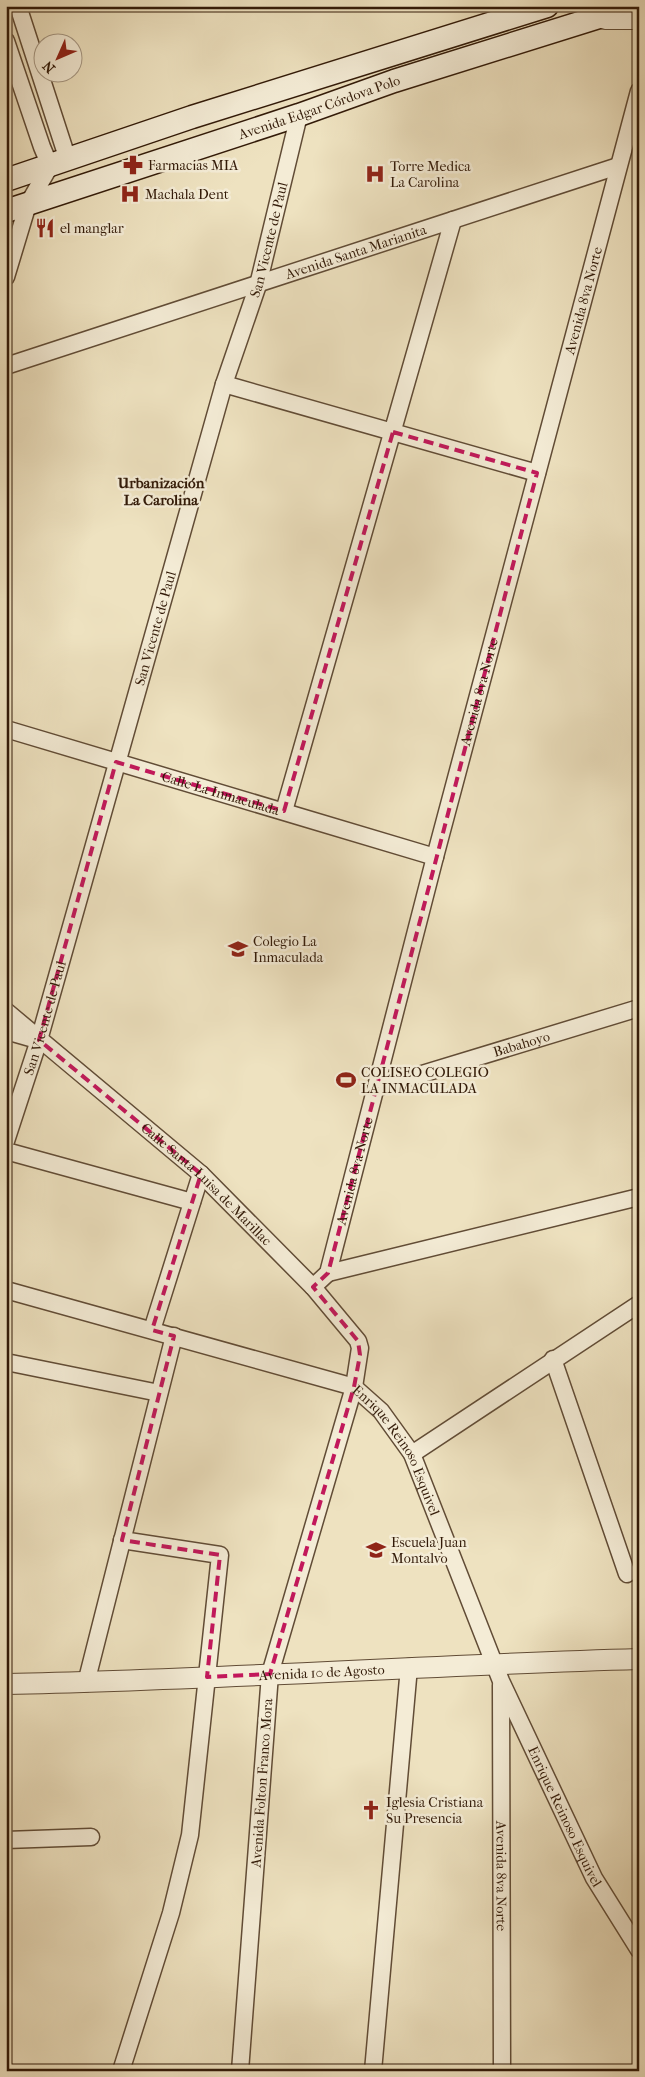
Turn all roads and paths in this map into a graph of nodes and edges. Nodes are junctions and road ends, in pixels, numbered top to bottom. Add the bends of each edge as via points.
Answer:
1 (18, 6) edge
2 (547, 6) edge
3 (634, 6) edge
4 (595, 19) junction
5 (639, 19) edge
6 (6, 41) edge
7 (639, 91) edge
8 (299, 115) junction
9 (59, 163) junction
10 (618, 166) junction
11 (6, 180) edge
12 (28, 204) junction
13 (6, 211) edge
14 (453, 220) junction
15 (6, 277) edge
16 (258, 285) junction
17 (6, 366) edge
18 (224, 384) junction
19 (393, 432) junction
20 (537, 473) junction
21 (6, 729) edge
22 (116, 762) junction
23 (284, 811) junction
24 (435, 857) junction
25 (639, 1008) edge
26 (6, 1011) edge
27 (6, 1031) edge
28 (39, 1040) junction
29 (376, 1088) junction
30 (6, 1141) edge
31 (6, 1151) edge
32 (200, 1174) junction
33 (639, 1197) edge
34 (192, 1202) junction
35 (328, 1273) junction
36 (313, 1287) junction
37 (6, 1290) edge
38 (639, 1304) edge
39 (152, 1330) junction
40 (174, 1336) junction
41 (554, 1359) junction
42 (6, 1362) edge
43 (354, 1387) junction
44 (160, 1392) junction
45 (412, 1454) junction
46 (122, 1540) junction
47 (627, 1574) dead end
48 (639, 1658) edge
49 (408, 1667) junction
50 (498, 1672) junction
51 (270, 1674) junction
52 (207, 1677) junction
53 (86, 1683) junction
54 (6, 1684) edge
55 (91, 1837) dead end
56 (6, 1840) edge
57 (639, 1950) edge
58 (121, 2071) edge
59 (240, 2071) edge
60 (373, 2071) edge
61 (502, 2071) edge

1 - 9 street
2 - 9 main road, Avenida Edgar Córdova Polo via 192,116
3 - 4 main road, Avenida Edgar Córdova Polo
4 - 5 street
4 - 8 main road, Avenida Edgar Córdova Polo via 394,81
6 - 9 street
7 - 10 street, Avenida 8va Norte
8 - 12 main road, Avenida Edgar Córdova Polo
8 - 16 street, San Vicente de Paul
9 - 11 main road, Avenida Edgar Córdova Polo
9 - 12 street
10 - 14 street, Avenida Santa Marianita
10 - 20 street, Avenida 8va Norte
12 - 13 main road, Avenida Edgar Córdova Polo
12 - 15 street
14 - 16 street, Avenida Santa Marianita
14 - 19 street
16 - 17 street, Avenida Santa Marianita
16 - 18 street, San Vicente de Paul
18 - 19 street
18 - 22 street, San Vicente de Paul
19 - 20 street
19 - 23 street
20 - 24 street, Avenida 8va Norte
21 - 22 street, Calle La Inmaculada
22 - 23 street, Calle La Inmaculada
22 - 28 street, San Vicente de Paul
23 - 24 street, Calle La Inmaculada
24 - 29 street, Avenida 8va Norte
25 - 29 street, Babahoyo
26 - 28 street, Calle Santa Luisa de Marillac
27 - 28 street
28 - 30 street, San Vicente de Paul
28 - 32 street, Calle Santa Luisa de Marillac via 108,1094
29 - 35 street, Avenida 8va Norte
31 - 34 street
32 - 34 street
32 - 36 street, Calle Santa Luisa de Marillac
33 - 35 street
34 - 39 street
35 - 36 street
36 - 43 street, Calle Santa Luisa de Marillac via 358,1341 360,1348
37 - 39 street, Enrique Reinoso Esquivel
38 - 41 street
39 - 40 street, Enrique Reinoso Esquivel
40 - 43 street, Enrique Reinoso Esquivel
40 - 44 street
41 - 45 street
41 - 47 street
42 - 44 street
43 - 45 street, Enrique Reinoso Esquivel via 381,1411
43 - 51 street, Avenida Folton Franco Mora
44 - 46 street
45 - 50 street, Enrique Reinoso Esquivel
46 - 52 street via 220,1555
46 - 53 street
48 - 50 street, Avenida 10 de Agosto
49 - 50 street, Avenida 10 de Agosto
49 - 51 street, Avenida 10 de Agosto
49 - 60 street
50 - 57 street, Enrique Reinoso Esquivel via 594,1878
50 - 61 street, Avenida 8va Norte
51 - 52 street, Avenida 10 de Agosto
51 - 59 street, Avenida Folton Franco Mora
52 - 53 street, Avenida 10 de Agosto
52 - 58 street via 190,1835 171,1913
53 - 54 street, Avenida 10 de Agosto
55 - 56 street

